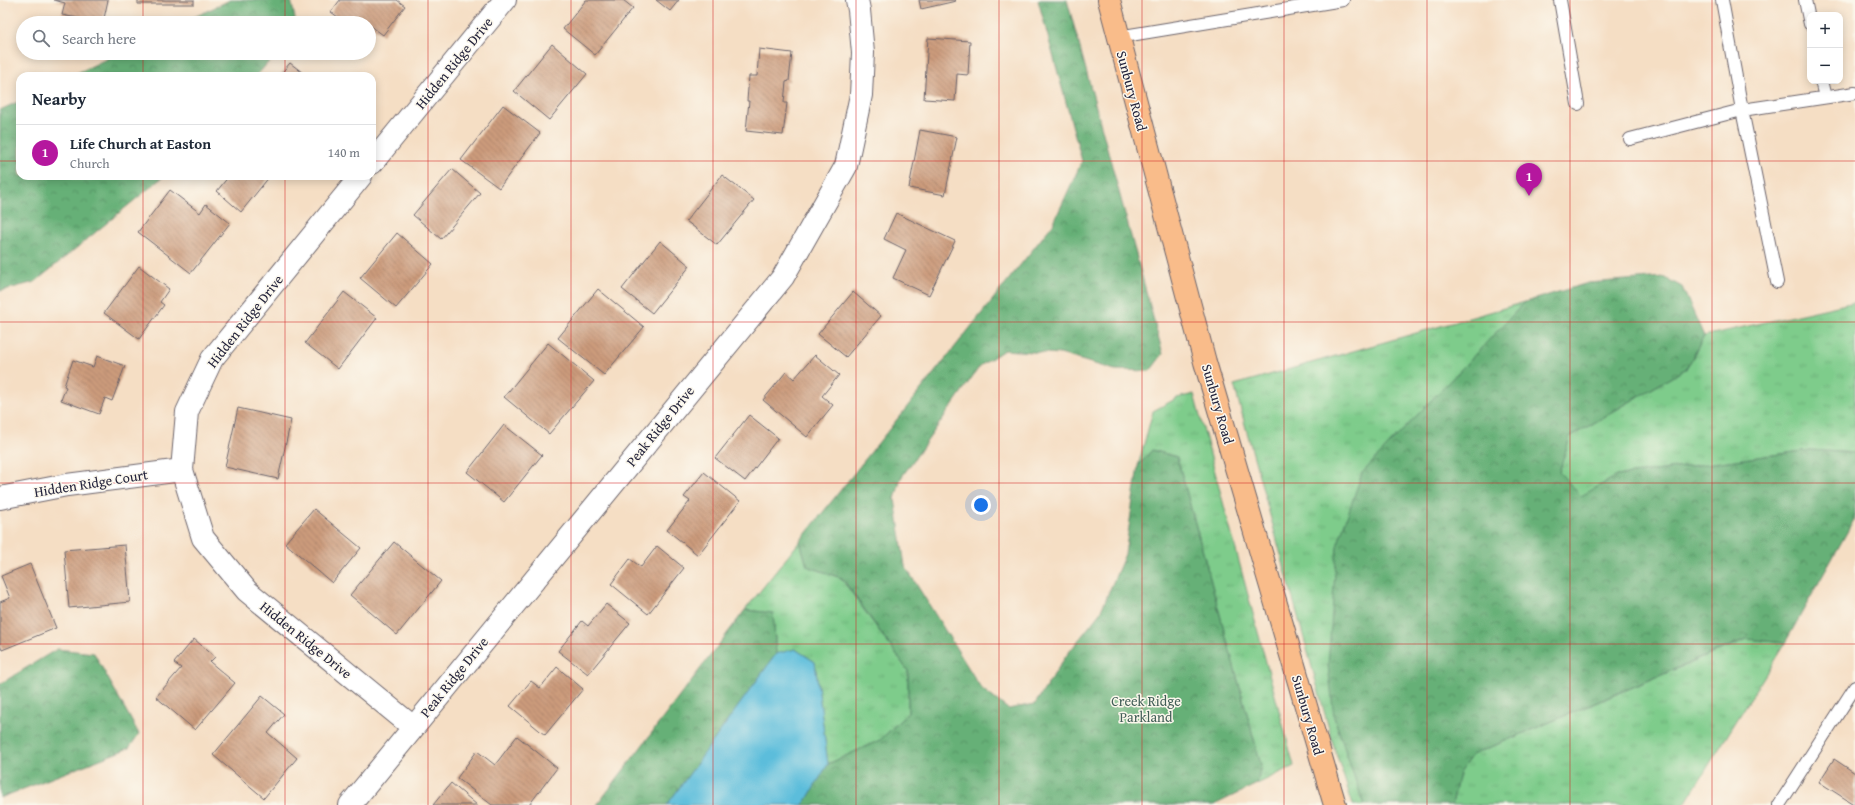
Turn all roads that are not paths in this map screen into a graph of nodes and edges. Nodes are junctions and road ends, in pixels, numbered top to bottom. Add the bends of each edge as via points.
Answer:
1 (505, 0) edge
2 (857, 0) edge
3 (1109, 0) edge
4 (1343, 0) edge
5 (1560, 0) edge
6 (1722, 0) edge
7 (1805, 0) edge
8 (1808, 12) edge
9 (1118, 37) junction
10 (1822, 84) edge
11 (1855, 92) edge
12 (1825, 97) junction
13 (1578, 104) dead end
14 (1742, 110) junction
15 (1630, 138) dead end
16 (376, 158) edge
17 (359, 180) edge
18 (1777, 282) dead end
19 (182, 470) junction
20 (0, 498) edge
21 (1855, 687) edge
22 (413, 727) junction
23 (350, 805) edge
24 (1335, 805) edge
25 (1779, 805) edge

1 - 16 street, Hidden Ridge Drive
2 - 22 street, Peak Ridge Drive via 863,53 861,95 846,166 783,277
3 - 9 main road, Sunbury Road
4 - 9 lane
5 - 13 lane
6 - 14 lane
7 - 8 lane
9 - 24 main road, Sunbury Road via 1205,362
10 - 12 lane
11 - 12 lane
12 - 14 lane
14 - 15 lane
14 - 18 lane
17 - 19 street, Hidden Ridge Drive via 212,358 187,412
19 - 20 street, Hidden Ridge Court via 67,485
19 - 22 street, Hidden Ridge Drive via 203,538 247,591
21 - 25 lane
22 - 23 street, Peak Ridge Drive

